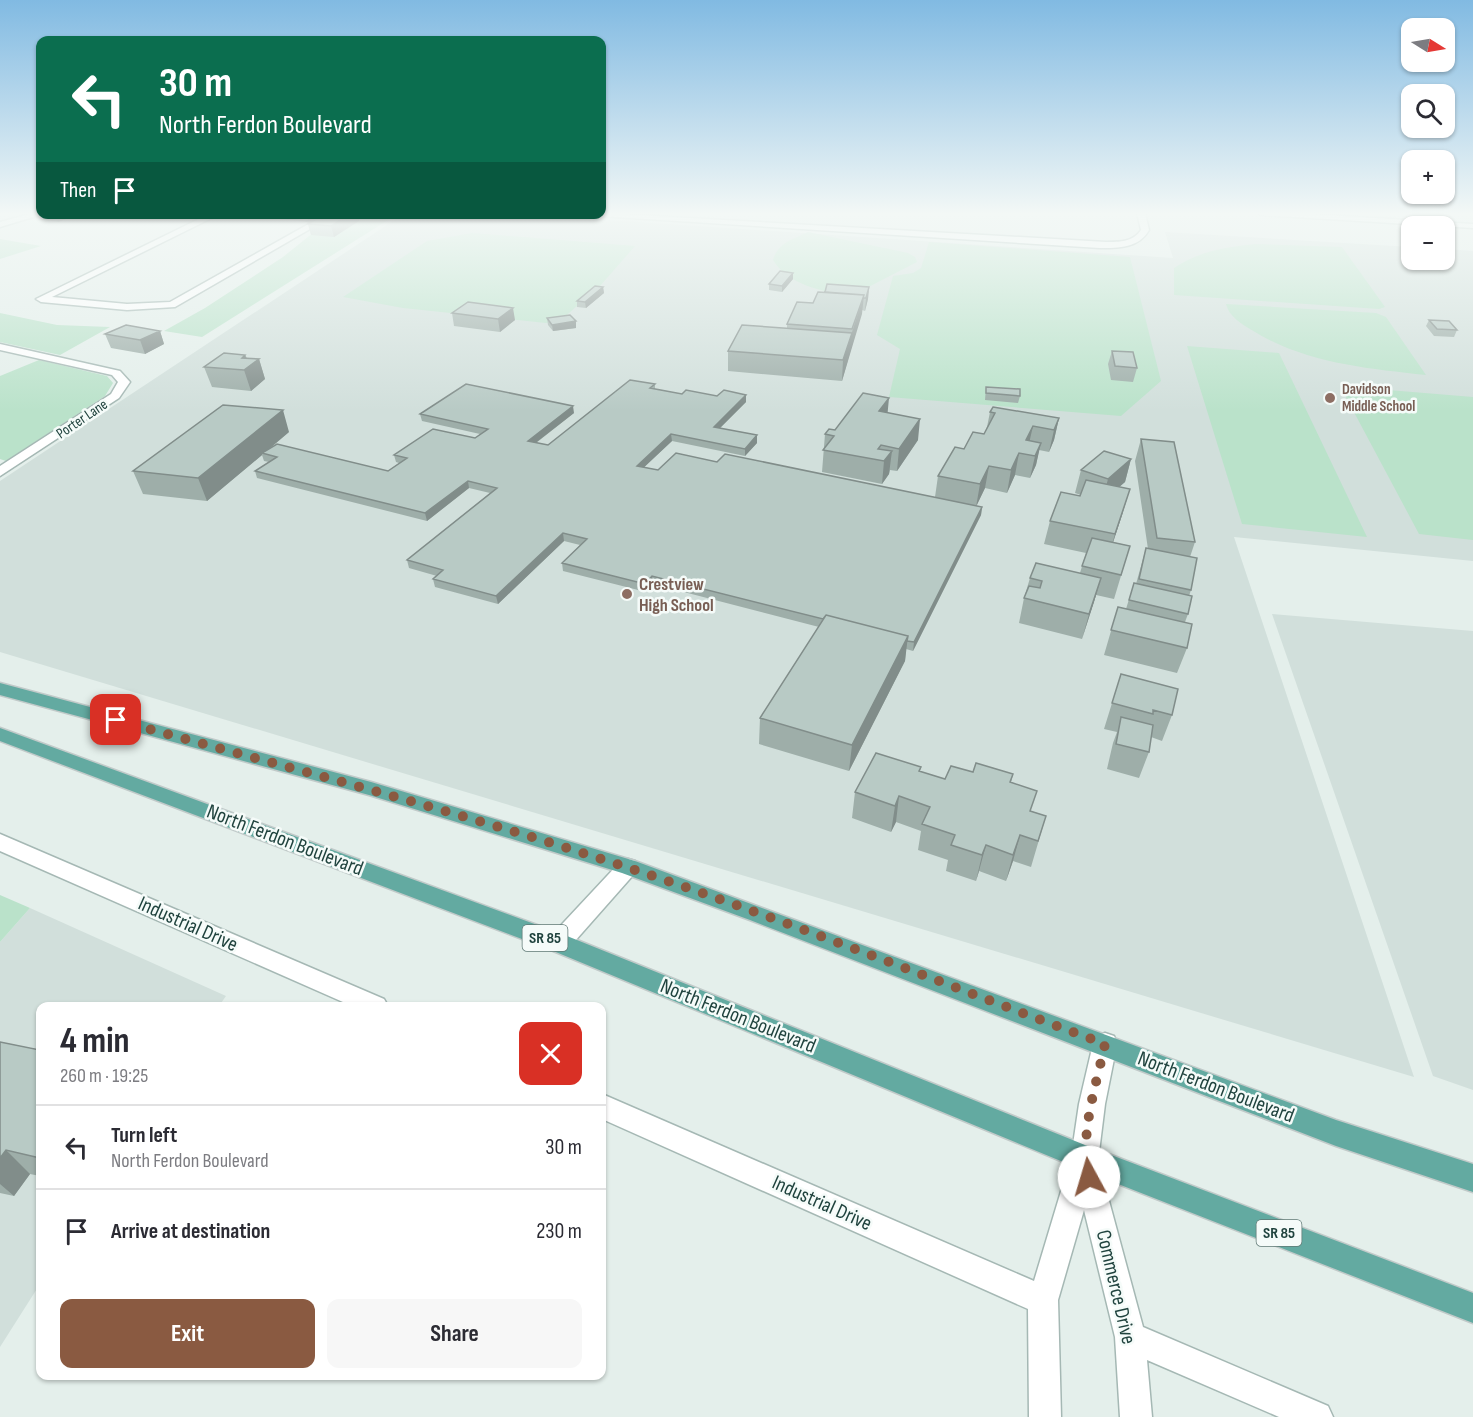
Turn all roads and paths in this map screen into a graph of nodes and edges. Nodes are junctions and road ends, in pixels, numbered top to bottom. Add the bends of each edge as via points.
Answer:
1 (82, 279) edge
2 (218, 279) edge
3 (0, 347) edge
4 (0, 472) edge
5 (0, 689) edge
6 (0, 734) edge
7 (0, 842) edge
8 (628, 867) junction
9 (559, 943) junction
10 (367, 1002) edge
11 (1105, 1044) junction
12 (606, 1108) edge
13 (1085, 1158) junction
14 (1473, 1178) edge
15 (1043, 1300) junction
16 (1473, 1308) edge
17 (1130, 1337) junction
18 (1045, 1417) edge
19 (1136, 1417) edge
20 (1317, 1417) edge

1 - 2 street via 41,299 127,308 172,305
3 - 4 street, Porter Lane via 116,373 124,382 115,396
5 - 8 main road, North Ferdon Boulevard via 371,789
6 - 9 main road, North Ferdon Boulevard / SR 85
7 - 10 street, Industrial Drive
8 - 9 street
8 - 11 main road, North Ferdon Boulevard
9 - 13 main road, North Ferdon Boulevard / SR 85
11 - 13 street, Commerce Drive
11 - 14 main road, North Ferdon Boulevard via 1336,1133
12 - 15 street, Industrial Drive
13 - 15 street, Commerce Drive
13 - 16 main road, North Ferdon Boulevard / SR 85
13 - 17 street, Commerce Drive
15 - 18 street, Commerce Drive
17 - 19 street, Commerce Drive
17 - 20 street

